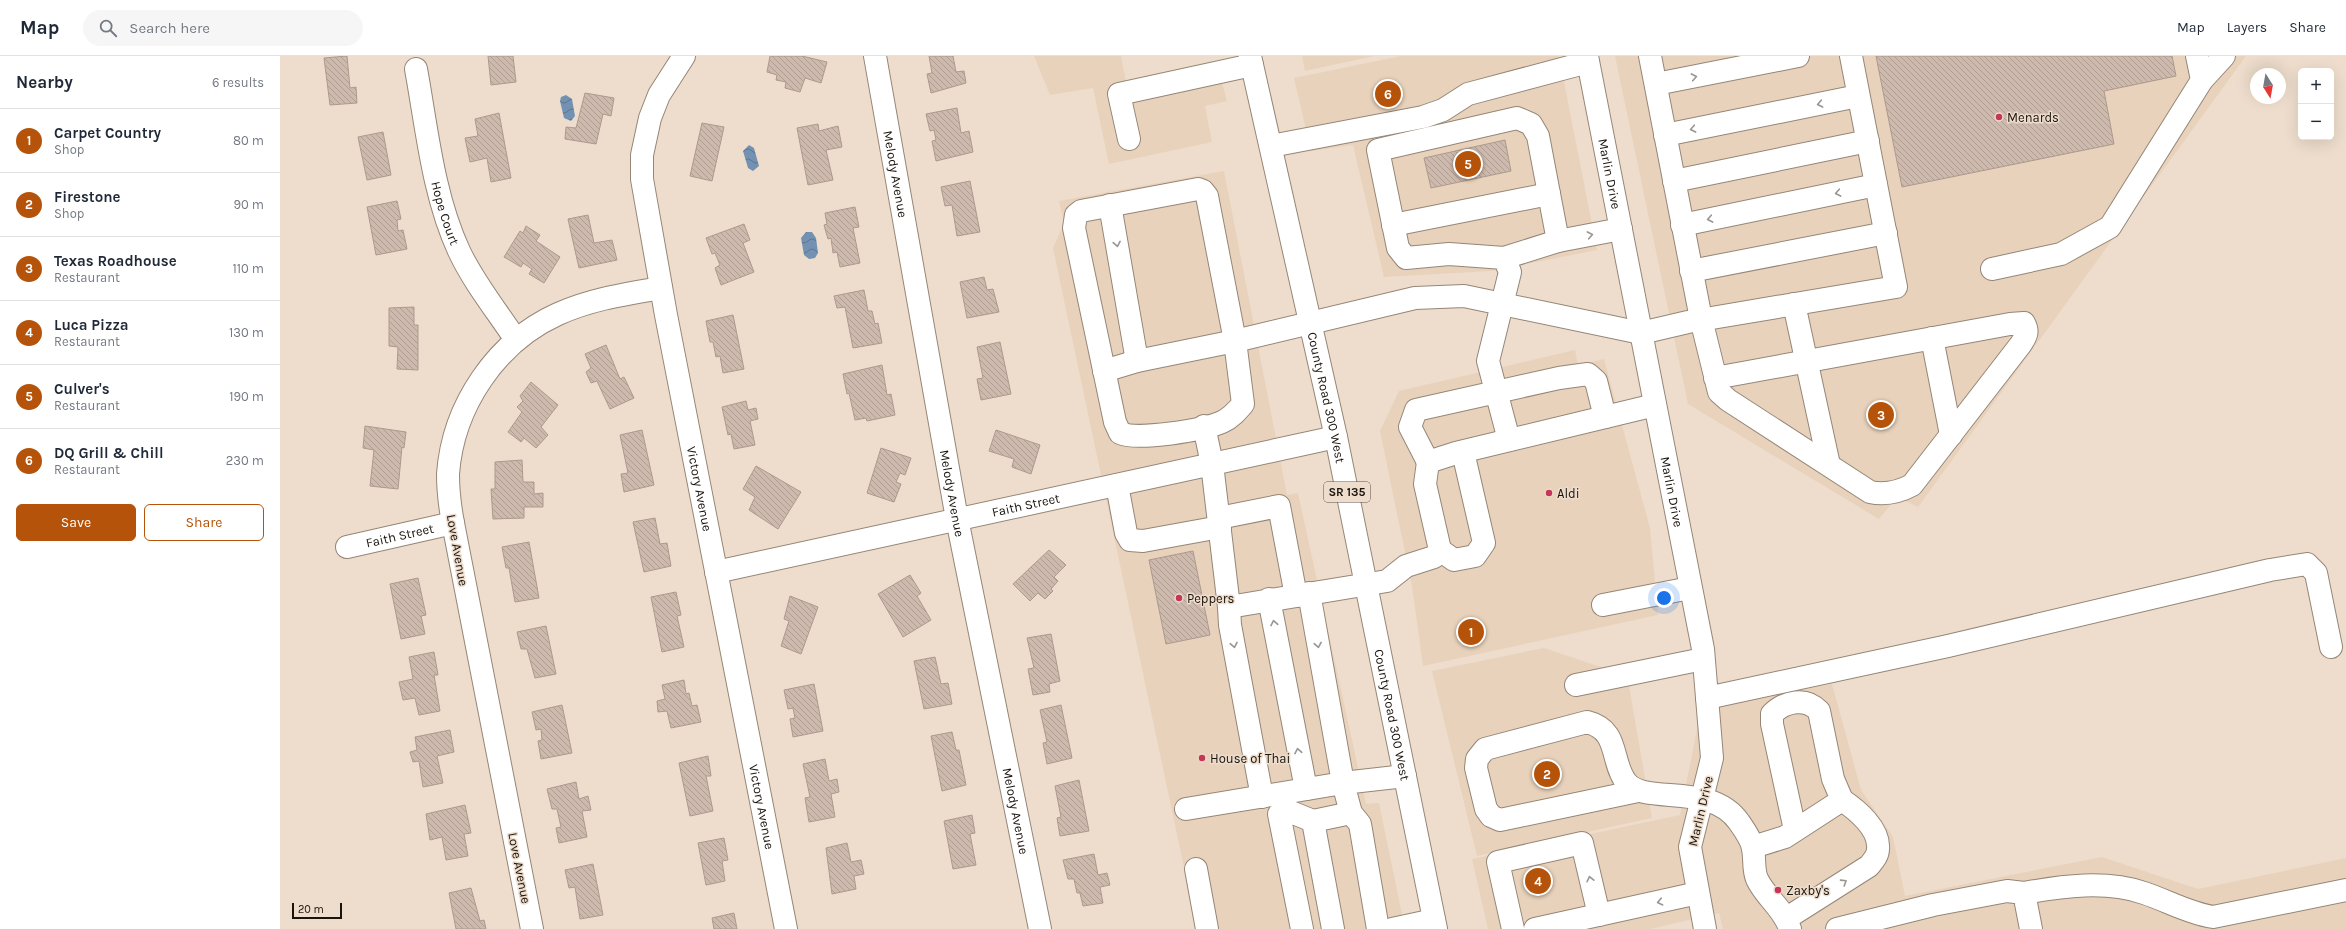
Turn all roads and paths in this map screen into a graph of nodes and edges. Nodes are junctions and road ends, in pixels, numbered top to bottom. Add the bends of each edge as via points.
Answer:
1 (684, 56) edge
2 (874, 56) edge
3 (1650, 56) edge
4 (1798, 56) edge
5 (1851, 56) edge
6 (2197, 56) edge
7 (2224, 56) edge
8 (1588, 59) edge
9 (1251, 61) edge
10 (416, 68) dead end
11 (2202, 80) junction
12 (1656, 84) junction
13 (1858, 96) junction
14 (1665, 135) junction
15 (1129, 139) dead end
16 (1868, 141) junction
17 (1271, 146) junction
18 (1674, 181) junction
19 (1876, 185) junction
20 (1549, 194) junction
21 (1110, 205) junction
22 (1682, 224) junction
23 (1393, 225) junction
24 (1621, 229) junction
25 (1886, 233) junction
26 (1558, 241) junction
27 (1504, 258) junction
28 (1992, 269) dead end
29 (1691, 271) junction
30 (661, 288) junction
31 (1501, 303) junction
32 (1794, 304) junction
33 (1701, 319) junction
34 (1309, 324) junction
35 (1641, 333) junction
36 (1932, 338) junction
37 (516, 340) junction
38 (1235, 341) junction
39 (1137, 361) junction
40 (1807, 361) junction
41 (1104, 371) junction
42 (1715, 378) junction
43 (1495, 392) junction
44 (1655, 405) junction
45 (1605, 417) junction
46 (1204, 426) junction
47 (1951, 435) junction
48 (1336, 437) junction
49 (1509, 440) junction
50 (1463, 452) junction
51 (1428, 462) junction
52 (1212, 464) junction
53 (1829, 465) junction
54 (1117, 485) junction
55 (957, 519) junction
56 (1219, 522) junction
57 (453, 523) junction
58 (347, 547) dead end
59 (1440, 550) junction
60 (716, 572) junction
61 (1366, 584) junction
62 (1690, 588) junction
63 (1302, 594) junction
64 (1269, 599) junction
65 (1603, 605) dead end
66 (1229, 607) junction
67 (2331, 647) dead end
68 (1703, 659) junction
69 (1576, 685) dead end
70 (1707, 698) junction
71 (1405, 776) junction
72 (1343, 783) junction
73 (1306, 789) junction
74 (1638, 791) junction
75 (1262, 797) junction
76 (1702, 797) junction
77 (1842, 800) junction
78 (1186, 809) dead end
79 (1351, 813) junction
80 (1313, 821) junction
81 (1795, 830) junction
82 (1753, 847) junction
83 (1196, 869) dead end
84 (2346, 890) edge
85 (1698, 893) junction
86 (2024, 893) junction
87 (1598, 915) junction
88 (1789, 924) edge
89 (1435, 925) edge
90 (532, 929) edge
91 (786, 929) edge
92 (1040, 929) edge
93 (1207, 929) edge
94 (1302, 929) edge
95 (1333, 929) edge
96 (1378, 929) edge
97 (1392, 929) edge
98 (1513, 929) edge
99 (1535, 929) edge
100 (1705, 929) edge
101 (1837, 929) edge
102 (2031, 929) edge

1 - 30 street, Victory Avenue via 670,75 654,105 642,155 645,205
2 - 55 street, Melody Avenue
3 - 12 street
12 -> 4 street
5 - 13 street
6 - 11 street
7 - 11 street
8 - 17 street via 1468,94 1443,110 1423,117
8 - 24 street, Marlin Drive
9 - 15 street via 1119,94
9 - 17 street, County Road 300 West / SR 135
10 - 37 street, Hope Court via 435,172 451,233 467,266
11 - 28 street via 2110,227 2061,254
12 - 14 street
13 -> 14 street
13 - 16 street
14 - 18 street
16 - 18 street
16 - 19 street
17 - 34 street, County Road 300 West / SR 135
18 - 22 street
19 -> 22 street
19 - 25 street
20 - 23 street
20 - 23 street via 1538,136 1531,124 1517,118 1378,150
20 - 26 street
21 - 38 street via 1198,189 1203,191
21 -> 39 street
21 - 41 street via 1081,211 1074,221
22 - 29 street
23 - 27 street via 1398,248 1406,258 1449,254
26 -> 24 street
24 - 35 street, Marlin Drive
25 - 29 street
25 - 32 street via 1896,287
26 - 27 street
27 - 31 street via 1510,272
29 - 33 street
30 - 37 street, Love Avenue via 586,303 557,315
30 - 60 street, Victory Avenue
31 - 34 street via 1464,296 1415,298
31 - 35 street
31 - 43 street via 1488,361
32 - 33 street
32 - 40 street
33 - 35 street
33 - 42 street
34 - 38 street
34 - 48 street, County Road 300 West / SR 135
35 - 44 street, Marlin Drive
36 - 40 street
36 - 47 street
36 - 47 street via 2010,324 2024,323 2027,328 2027,335 2022,344
37 - 57 street, Love Avenue via 498,358 477,386 468,400 458,428 448,475
38 - 39 street
38 - 46 street via 1243,404 1222,422
39 - 41 street
40 - 42 street
40 - 53 street
41 - 46 street via 1115,422 1120,433 1128,437 1146,436
42 - 53 street via 1719,392 1728,400
43 - 45 street via 1588,374 1596,382
43 - 49 street
43 - 51 street via 1416,410 1410,427
44 - 45 street
44 - 62 street, Marlin Drive
45 - 49 street
46 - 52 street
47 - 53 street via 1912,485 1904,489 1879,494 1870,492
48 - 52 street, Faith Street
48 - 61 street, County Road 300 West / SR 135
49 - 50 street
50 - 51 street
50 - 59 street via 1484,543 1475,556 1454,560
51 - 59 street via 1425,484
52 - 54 street, Faith Street
52 - 56 street
54 - 55 street, Faith Street
54 - 56 street via 1126,533 1130,540 1143,541
55 - 60 street, Faith Street
55 - 92 street, Melody Avenue
56 - 63 street via 1279,506
56 - 66 street
57 - 58 street, Faith Street
57 - 90 street, Love Avenue
59 - 61 street via 1434,557 1406,566 1387,581
60 - 91 street, Victory Avenue
61 - 63 street
61 - 71 street, County Road 300 West / SR 135
62 - 65 street
62 - 68 street, Marlin Drive
63 - 64 street
63 -> 72 street
64 - 66 street
73 -> 64 street
66 -> 75 street via 1230,625
67 - 70 street via 2316,573 2307,564
68 - 69 street
68 - 70 street, Marlin Drive
70 - 76 street, Marlin Drive via 1712,758
71 - 72 street
71 - 89 street, County Road 300 West / SR 135
72 - 73 street
72 - 79 street
73 - 75 street
74 - 74 street via 1626,782 1606,733 1599,725 1587,722 1485,749 1477,758 1476,768 1486,809 1491,816 1500,820
74 - 76 street
75 - 78 street
76 - 82 street via 1732,812
76 - 85 street, Marlin Drive via 1690,847
77 - 81 street
77 - 81 street via 1833,779 1819,711 1812,704 1802,701 1779,707 1772,714 1772,724
88 -> 77 street via 1869,866 1876,856 1878,848 1875,836 1859,811
79 - 80 street
79 - 96 street via 1360,824
80 - 94 street via 1291,812 1279,814
80 - 95 street
81 - 82 street
82 - 88 street via 1756,878
83 - 93 street
84 - 86 street via 2213,917 2195,914 2143,892 2104,884 2049,888
85 -> 87 street
85 - 100 street, Marlin Drive
86 - 101 street via 2007,891 1933,905
86 - 102 street
87 -> 98 street via 1582,843 1498,862
87 - 99 street
89 - 97 street

